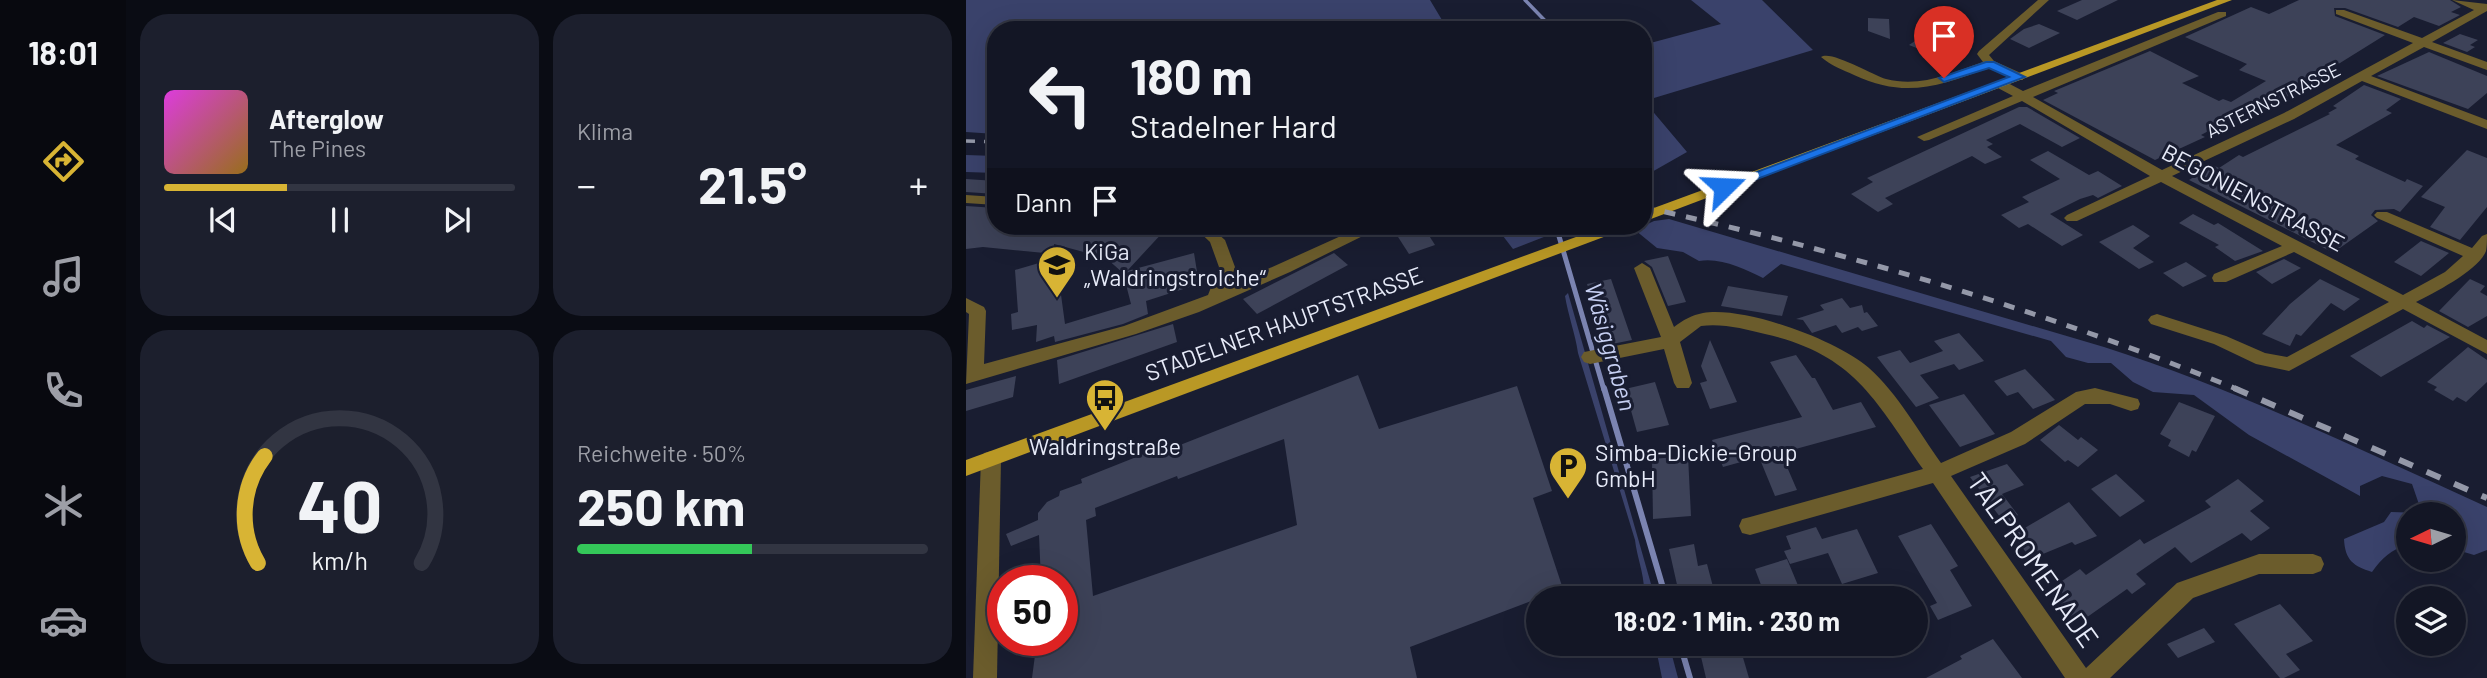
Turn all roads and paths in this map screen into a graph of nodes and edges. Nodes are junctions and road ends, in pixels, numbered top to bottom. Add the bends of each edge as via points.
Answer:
1 (2044, 0) edge
2 (2227, 0) edge
3 (2457, 0) edge
4 (2485, 8) edge
5 (2340, 12) dead end
6 (2222, 14) dead end
7 (2423, 44) junction
8 (1827, 57) dead end
9 (1990, 64) junction
10 (2487, 66) edge
11 (2019, 77) junction
12 (2362, 77) junction
13 (2000, 84) junction
14 (2023, 96) junction
15 (2487, 125) edge
16 (1924, 137) dead end
17 (2161, 176) junction
18 (966, 199) edge
19 (987, 201) edge
20 (987, 203) edge
21 (966, 209) edge
22 (1652, 214) edge
23 (2382, 215) dead end
24 (2072, 218) dead end
25 (1211, 235) edge
26 (1356, 235) edge
27 (1596, 235) edge
28 (2487, 239) edge
29 (2293, 247) junction
30 (2474, 255) junction
31 (1642, 268) dead end
32 (2220, 278) dead end
33 (1216, 296) junction
34 (2406, 302) junction
35 (966, 304) edge
36 (2157, 320) dead end
37 (1671, 341) junction
38 (2487, 348) edge
39 (1590, 357) dead end
40 (971, 375) edge
41 (1683, 383) dead end
42 (2131, 404) dead end
43 (991, 459) junction
44 (966, 468) edge
45 (1939, 475) junction
46 (1750, 526) dead end
47 (2313, 564) dead end
48 (985, 678) edge
49 (2079, 678) edge
50 (2093, 678) edge

1 - 9 street via 1983,54
2 - 11 main road
3 - 4 street
4 - 7 street, ASTERNSTRASSE
5 - 7 street
6 - 14 street
7 - 10 street
7 - 12 street, ASTERNSTRASSE
8 - 9 street via 1866,76 1912,85
9 - 11 street
11 - 13 main road
12 - 15 street
12 - 17 street, ASTERNSTRASSE
13 - 14 street, BEGONIENSTRASSE
13 - 22 main road
14 - 16 street
14 - 17 street, BEGONIENSTRASSE
17 - 24 street, ASTERNSTRASSE
17 - 29 street, BEGONIENSTRASSE
18 - 19 street
20 - 21 street
23 - 30 street
25 - 33 street via 1227,267
26 - 33 street via 1247,287
27 - 43 main road, STADELNER HAUPTSTRASSE
28 - 30 street
29 - 32 street
29 - 34 street, BEGONIENSTRASSE
30 - 34 street via 2451,276
31 - 37 street
33 - 40 street via 1132,329
34 - 36 street via 2289,364
34 - 38 street, BEGONIENSTRASSE
35 - 40 street via 978,311
37 - 39 street
37 - 41 street
37 - 45 street, TALPROMENADE via 1685,325 1722,319 1770,327 1820,345 1864,374
42 - 45 street, TALPROMENADE via 2108,394 2083,395 2020,437
43 - 44 main road, STADELNER HAUPTSTRASSE
43 - 48 street
45 - 46 street, TALPROMENADE
45 - 49 street, TALPROMENADE
47 - 50 street, TALPROMENADE via 2259,564 2185,590

